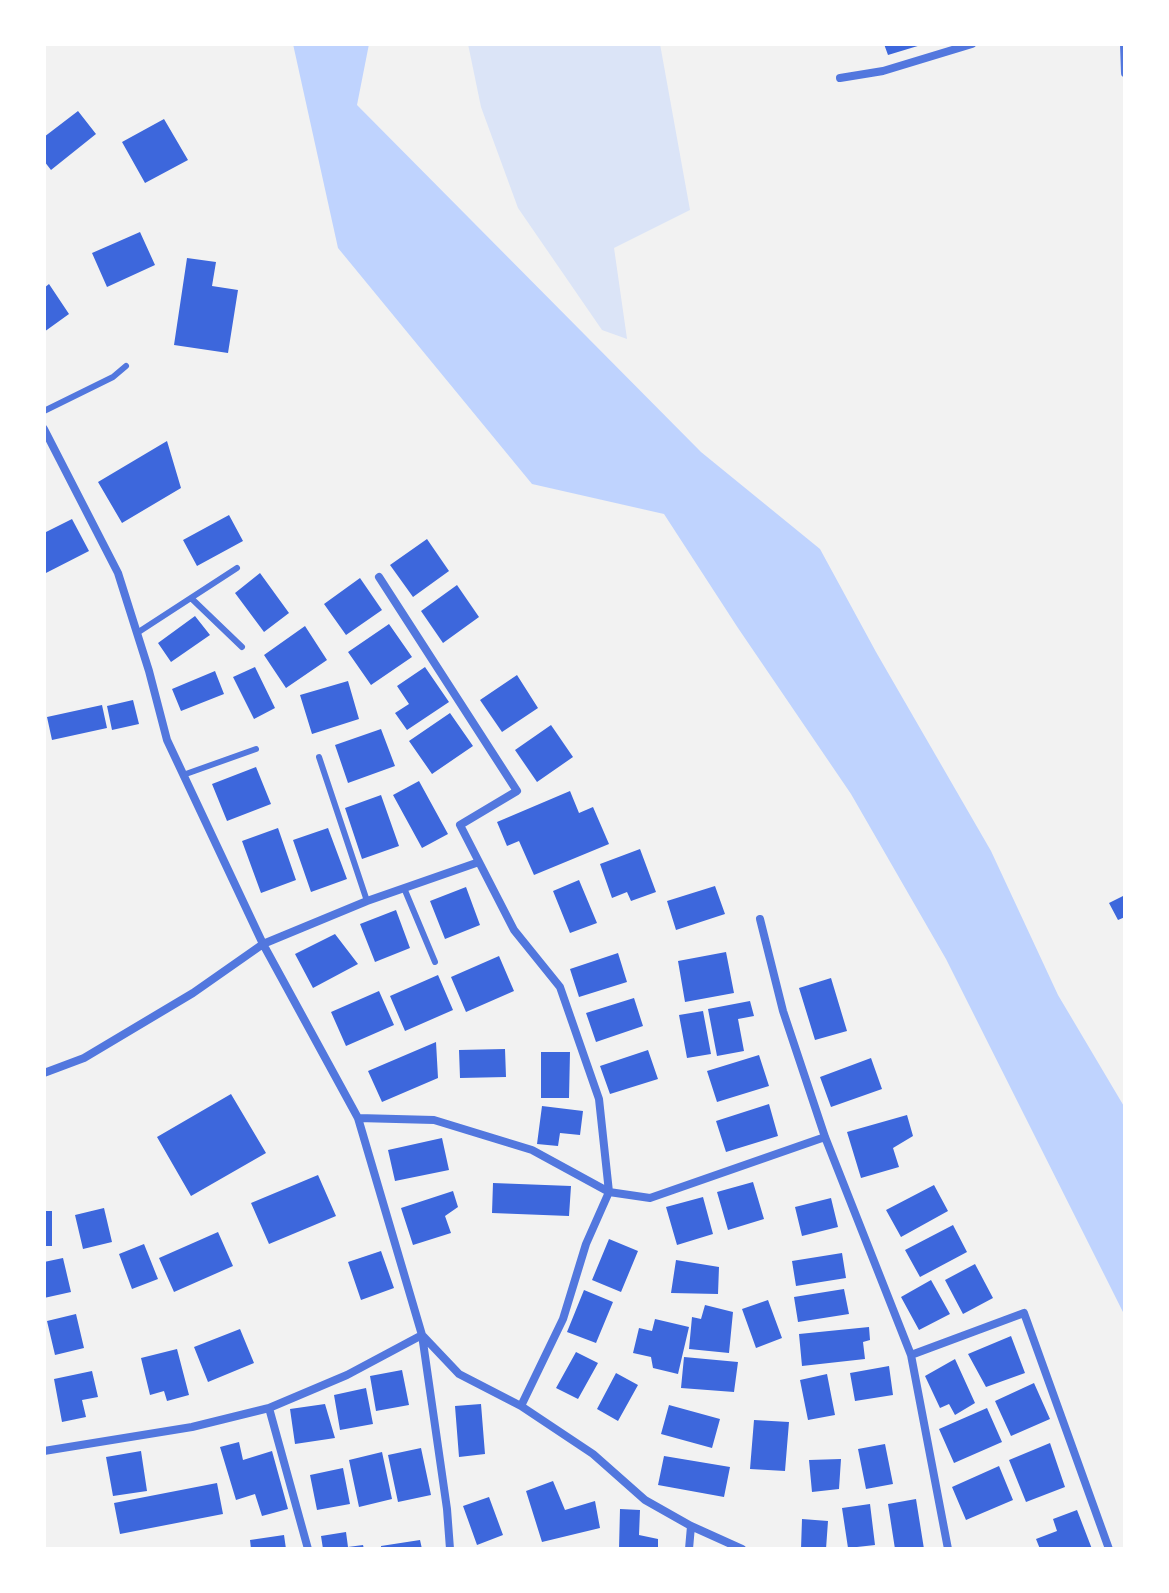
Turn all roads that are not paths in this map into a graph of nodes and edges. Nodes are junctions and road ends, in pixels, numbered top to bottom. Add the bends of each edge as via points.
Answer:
1 (972, 44) edge
2 (1124, 44) edge
3 (1125, 73) edge
4 (840, 78) dead end
5 (126, 366) dead end
6 (44, 411) edge
7 (44, 429) edge
8 (237, 568) dead end
9 (379, 577) dead end
10 (191, 598) junction
11 (137, 633) junction
12 (242, 647) dead end
13 (256, 749) dead end
14 (319, 757) dead end
15 (183, 775) junction
16 (479, 862) junction
17 (404, 888) junction
18 (367, 901) junction
19 (760, 919) dead end
20 (263, 944) junction
21 (435, 962) dead end
22 (44, 1073) edge
23 (358, 1118) junction
24 (825, 1137) junction
25 (609, 1192) junction
26 (422, 1335) junction
27 (911, 1355) junction
28 (521, 1406) junction
29 (269, 1408) junction
30 (44, 1451) edge
31 (691, 1526) junction
32 (308, 1549) edge
33 (450, 1549) edge
34 (689, 1549) edge
35 (742, 1549) edge
36 (948, 1549) edge
37 (1109, 1549) edge

1 - 4 street
2 - 3 street
5 - 6 lane
7 - 11 street via 118,573
8 - 10 lane
9 - 16 street via 517,791 460,825
10 - 11 lane
10 - 12 lane
11 - 15 street via 167,740
13 - 15 lane
14 - 18 lane
15 - 20 street
16 - 17 street
16 - 25 street via 514,930 560,987 599,1099
17 - 18 street
17 - 21 lane
18 - 20 street
19 - 24 street via 783,1011
20 - 22 street via 84,1058
20 - 23 street
23 - 25 street via 434,1120 532,1150
23 - 26 street
24 - 25 street via 650,1198
24 - 27 street
25 - 28 street via 563,1319
26 - 28 street via 459,1374
26 - 29 street
26 - 33 street
27 - 36 street
27 - 37 street via 1024,1313
28 - 31 street via 593,1454 645,1500
29 - 30 street via 192,1427
29 - 32 street
31 - 34 street
31 - 35 street

